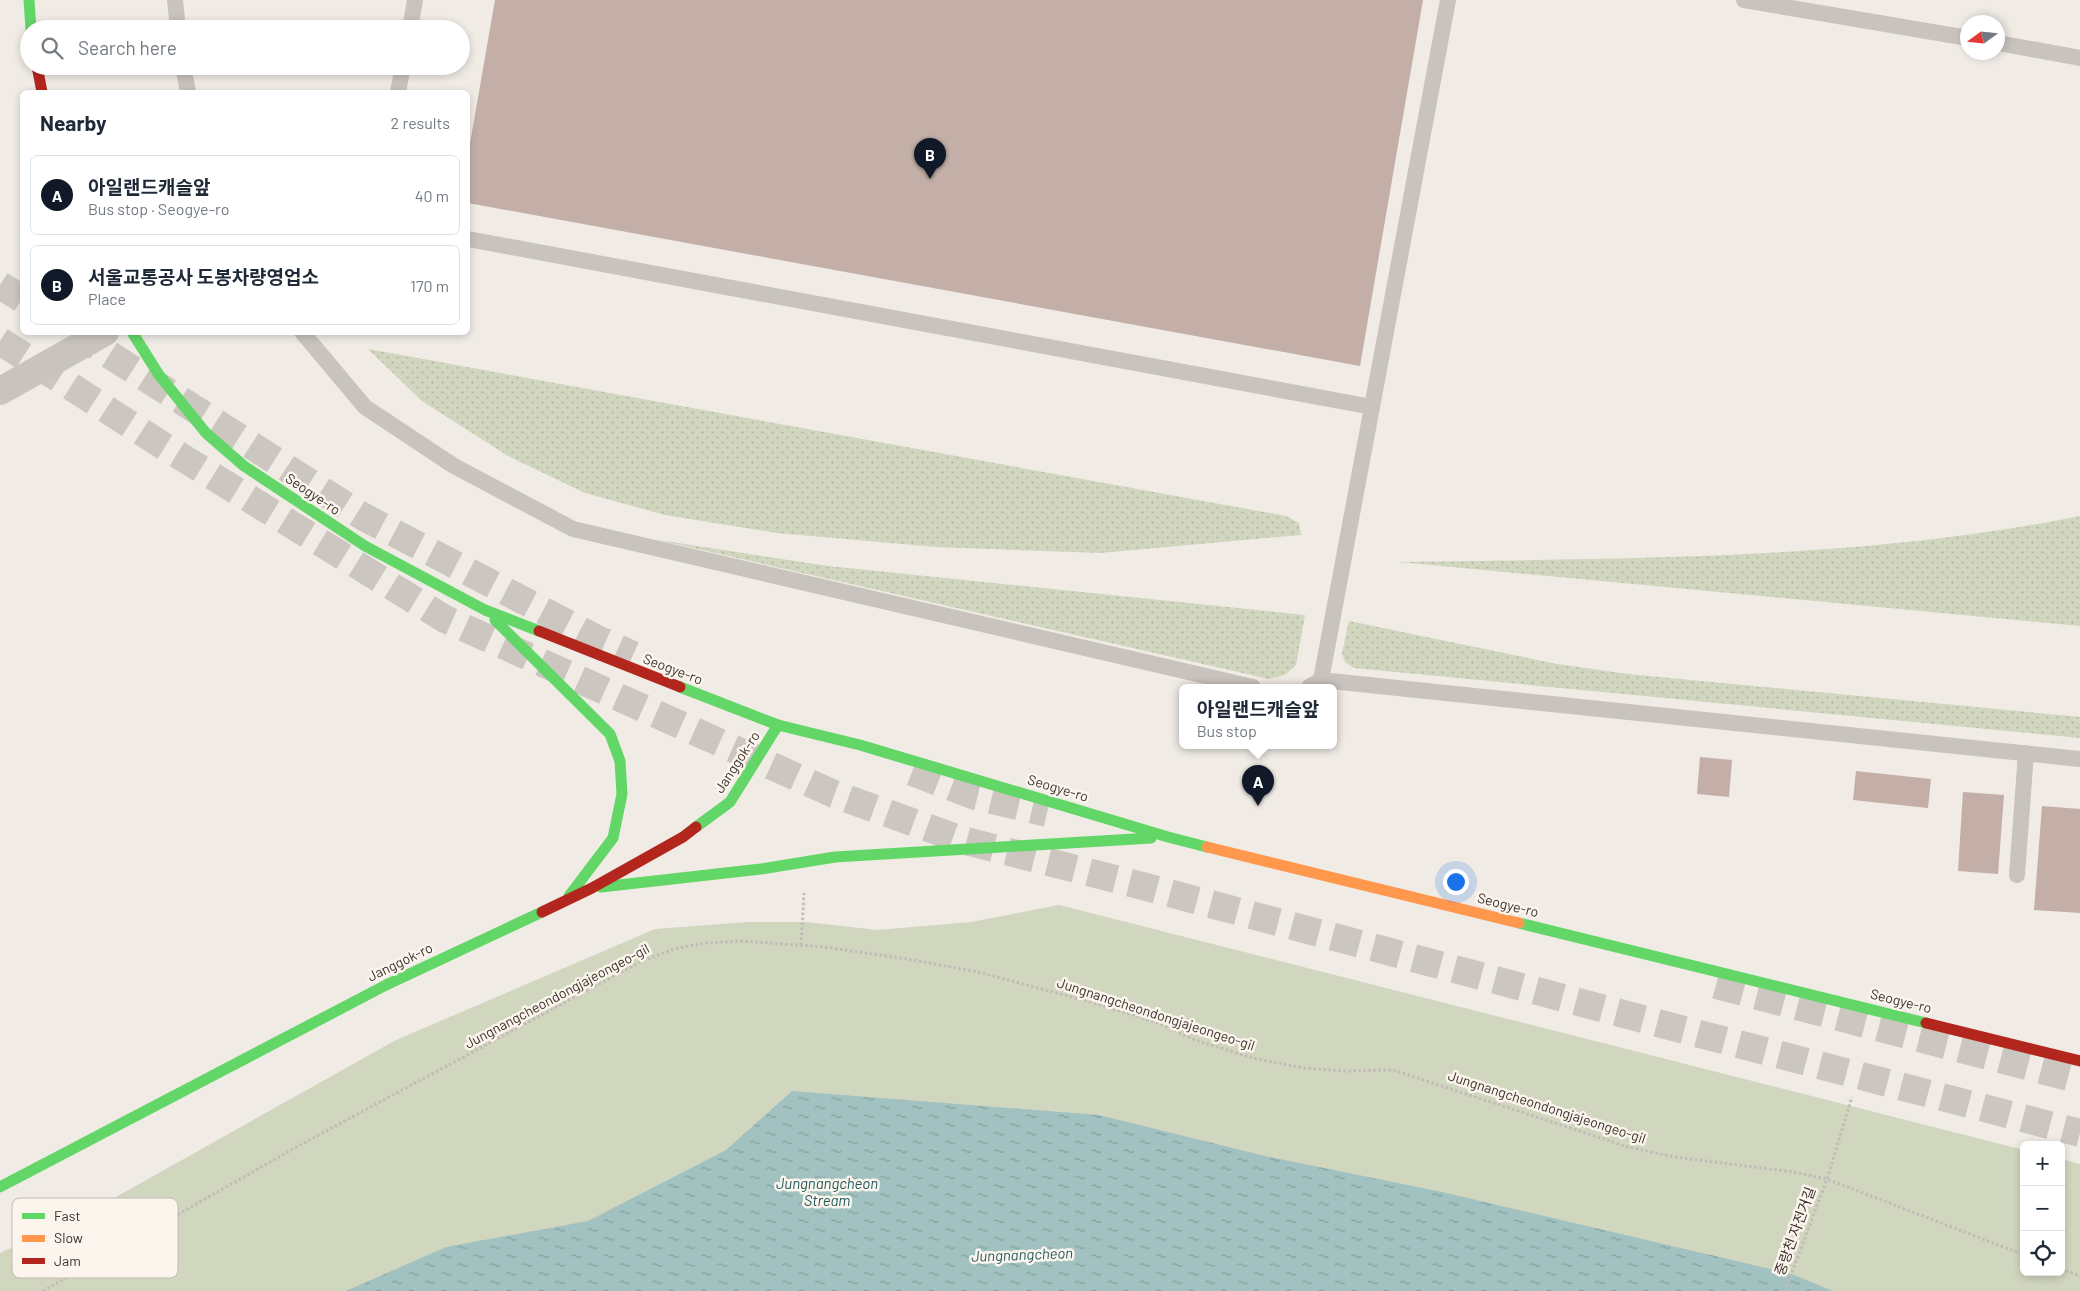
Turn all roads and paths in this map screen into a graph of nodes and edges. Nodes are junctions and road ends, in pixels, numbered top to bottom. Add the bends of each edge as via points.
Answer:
1 (29, 0) edge
2 (175, 0) edge
3 (415, 0) edge
4 (1448, 0) edge
5 (1744, 0) edge
6 (30, 20) edge
7 (177, 20) edge
8 (412, 20) edge
9 (1960, 37) edge
10 (2005, 45) edge
11 (2080, 58) edge
12 (39, 75) edge
13 (184, 75) edge
14 (401, 75) edge
15 (42, 90) edge
16 (188, 90) edge
17 (398, 90) edge
18 (470, 239) edge
19 (100, 335) edge
20 (134, 335) edge
21 (305, 335) edge
22 (0, 391) edge
23 (1372, 407) junction
24 (485, 610) junction
25 (1240, 684) edge
26 (1315, 684) edge
27 (1337, 686) edge
28 (778, 725) junction
29 (2026, 753) junction
30 (2080, 759) edge
31 (1168, 837) junction
32 (2016, 875) dead end
33 (592, 888) junction
34 (804, 891) dead end
35 (567, 899) junction
36 (801, 945) junction
37 (2080, 1061) edge
38 (1852, 1097) dead end
39 (1827, 1179) junction
40 (0, 1187) edge
41 (178, 1215) edge
42 (2020, 1253) edge
43 (2065, 1270) edge
44 (2080, 1276) edge
45 (67, 1278) edge
46 (44, 1291) edge
47 (1785, 1291) edge

1 - 6 main road
2 - 7 lane
3 - 8 lane
4 - 23 lane
5 - 9 lane
10 - 11 lane
12 - 15 main road
13 - 16 lane
14 - 17 lane
18 - 23 lane
19 - 22 street
20 - 24 main road, Seogye-ro via 159,375 206,433 244,466 365,546
21 - 25 lane via 365,407 454,466 573,528
23 - 26 lane
24 - 28 main road, Seogye-ro
24 - 35 main road via 610,734 620,761 622,794 613,838
27 - 29 lane
28 - 31 main road, Seogye-ro via 860,745
28 - 33 main road, Janggok-ro via 730,802 683,837
29 - 30 lane
29 - 32 lane
31 - 33 main road via 835,857 676,880
31 - 37 main road, Seogye-ro
33 - 35 main road, Janggok-ro
34 - 36 path
35 - 40 main road, Janggok-ro via 386,985
36 - 39 path, Jungnangcheondongjajeongeo-gil via 908,959 1032,985 1158,1023 1195,1040 1253,1058 1304,1068 1393,1070 1628,1147
36 - 41 path, Jungnangcheondongjajeongeo-gil via 742,941 705,943 674,949 640,962 300,1145
38 - 39 path, 중랑천 자전거길
39 - 42 path, Jungnangcheondongjajeongeo-gil
39 - 47 path, 중랑천 자전거길
43 - 44 path
45 - 46 path, Jungnangcheondongjajeongeo-gil

